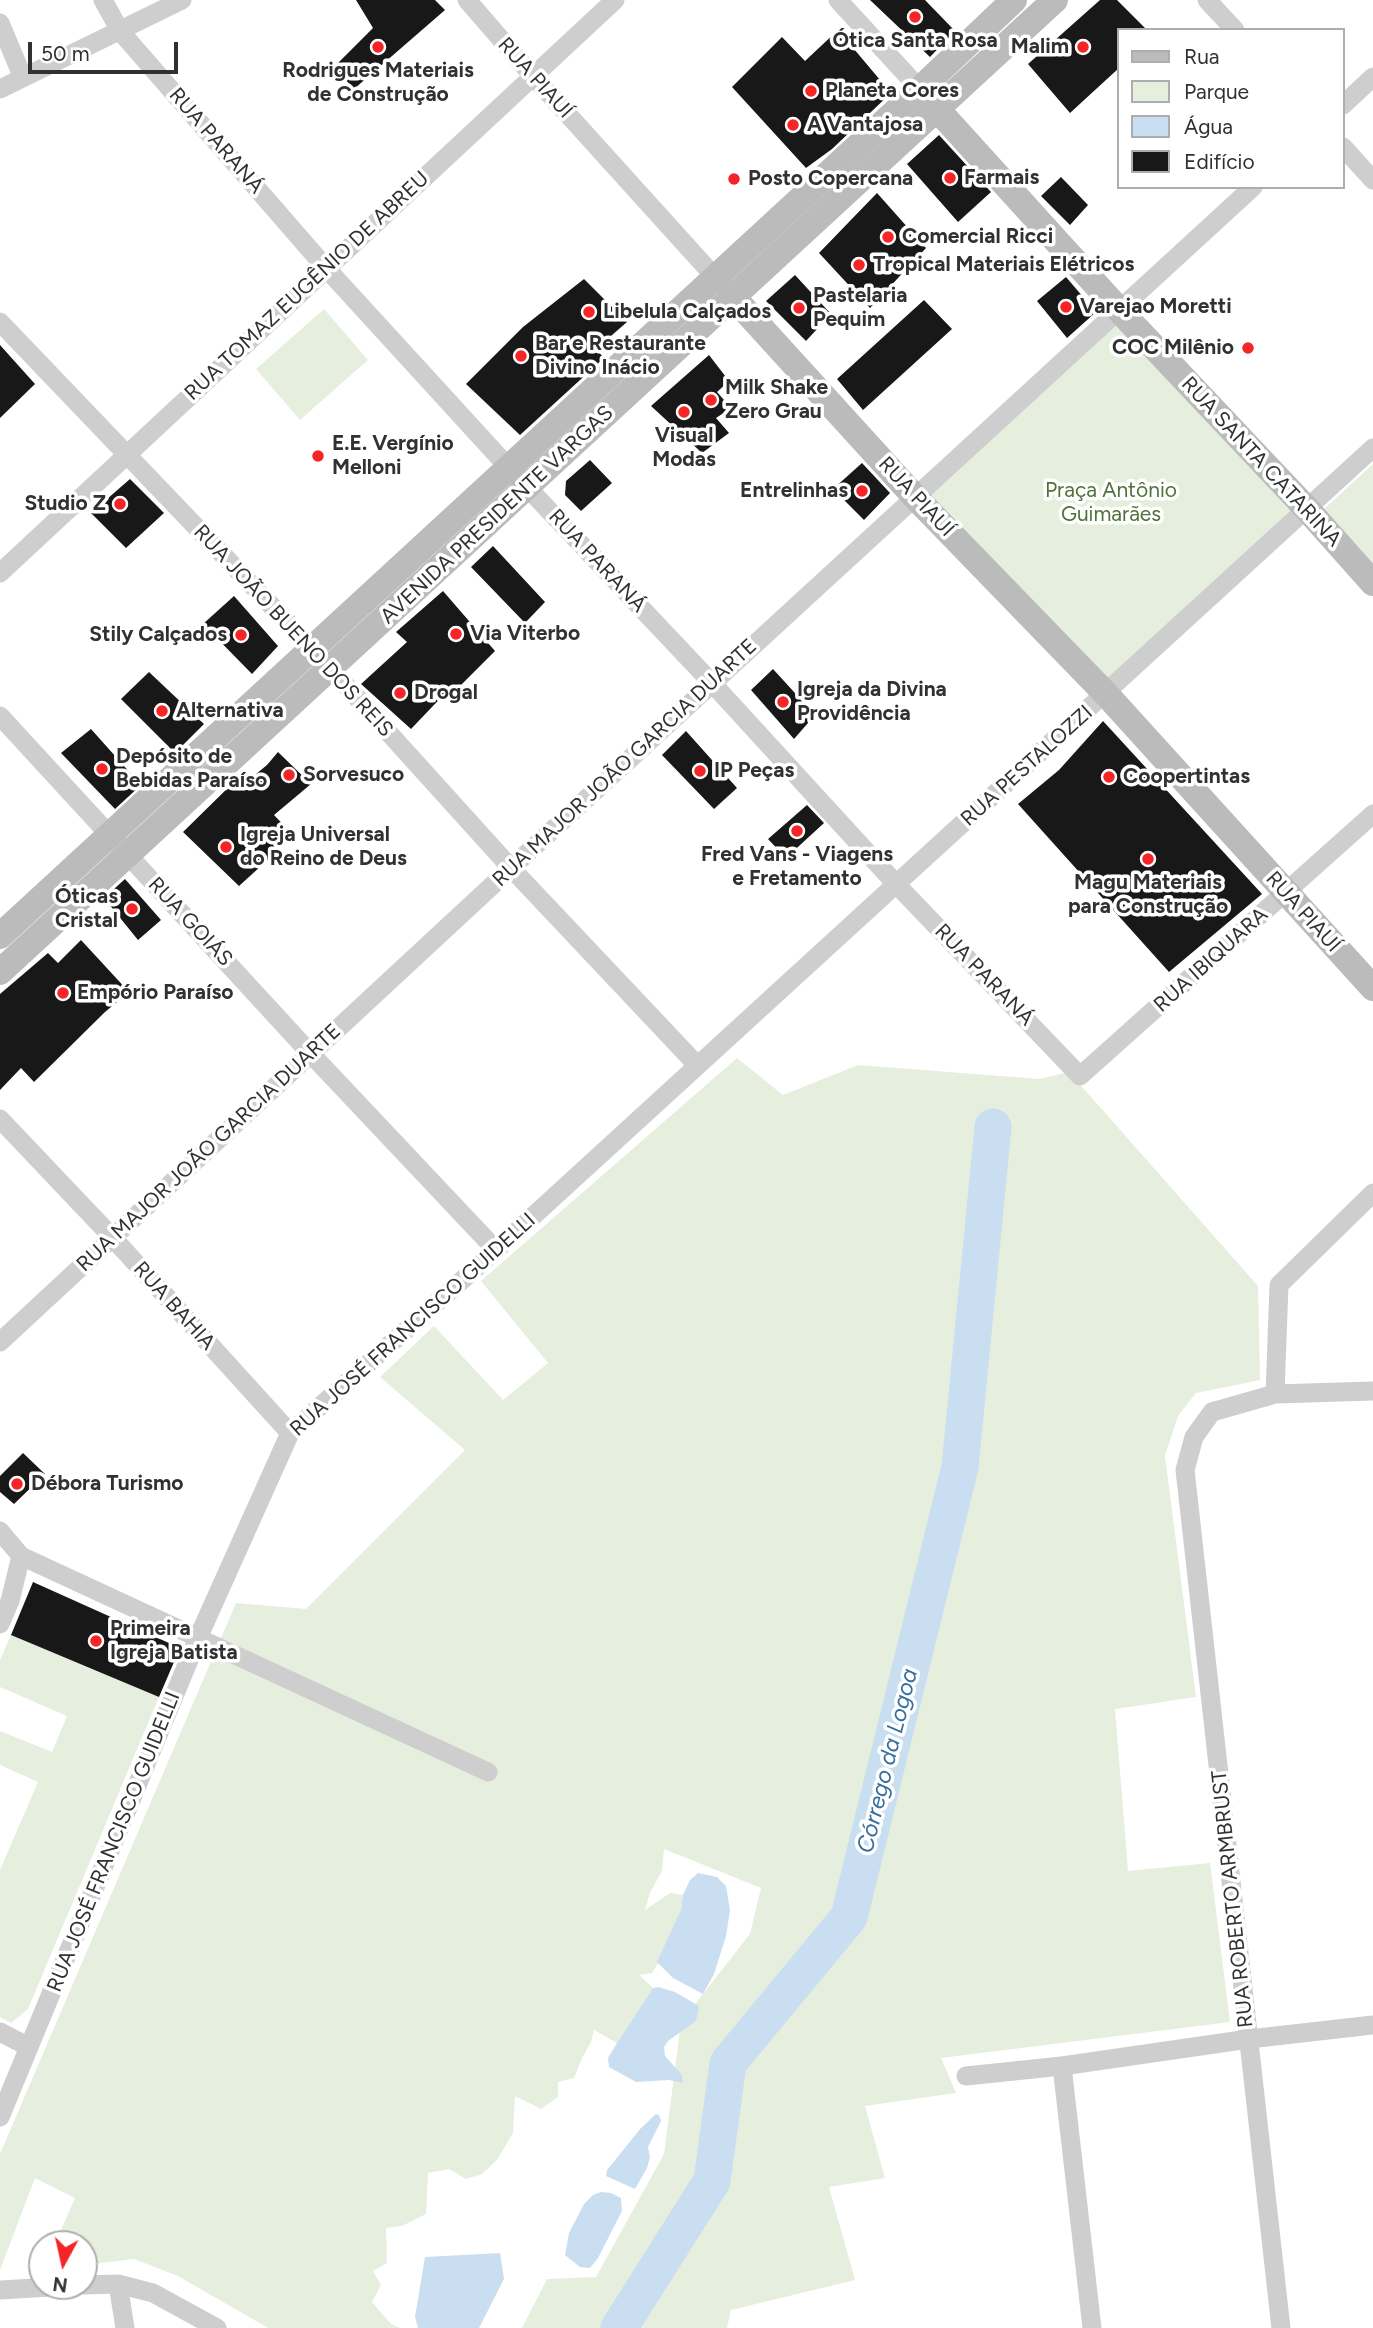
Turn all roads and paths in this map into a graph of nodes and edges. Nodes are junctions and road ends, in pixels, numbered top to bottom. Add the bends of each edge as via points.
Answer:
1 (103, 0) edge
2 (183, 0) edge
3 (467, 0) edge
4 (615, 0) edge
5 (838, 0) edge
6 (1014, 0) edge
7 (1055, 0) edge
8 (1207, 0) edge
9 (0, 23) edge
10 (1233, 28) edge
11 (120, 31) junction
12 (533, 76) junction
13 (1373, 77) edge
14 (23, 78) junction
15 (0, 89) edge
16 (929, 99) junction
17 (1345, 103) edge
18 (1345, 149) edge
19 (1373, 180) edge
20 (1251, 189) edge
21 (326, 268) junction
22 (724, 287) junction
23 (1119, 310) junction
24 (0, 322) edge
25 (1373, 448) edge
26 (126, 454) junction
27 (509, 468) junction
28 (527, 487) junction
29 (915, 497) junction
30 (1307, 509) junction
31 (0, 573) edge
32 (1373, 583) edge
33 (313, 648) junction
34 (331, 668) junction
35 (712, 683) junction
36 (1105, 694) junction
37 (0, 716) edge
38 (1373, 814) edge
39 (109, 835) junction
40 (128, 855) junction
41 (511, 868) junction
42 (897, 885) junction
43 (1286, 893) junction
44 (0, 936) edge
45 (0, 972) edge
46 (1373, 988) edge
47 (311, 1054) junction
48 (697, 1065) junction
49 (1080, 1076) joint
50 (679, 1082) joint
51 (0, 1119) edge
52 (1373, 1193) edge
53 (113, 1238) junction
54 (496, 1250) junction
55 (0, 1342) edge
56 (1275, 1394) junction
57 (1373, 1396) edge
58 (289, 1433) junction
59 (0, 1531) edge
60 (21, 1556) junction
61 (0, 1624) edge
62 (198, 1638) junction
63 (488, 1772) dead end
64 (1373, 2025) edge
65 (0, 2032) edge
66 (1249, 2039) junction
67 (29, 2047) junction
68 (1062, 2066) junction
69 (966, 2076) dead end
70 (0, 2117) edge
71 (118, 2284) junction
72 (98, 2285) edge
73 (28, 2288) edge
74 (0, 2290) edge
75 (125, 2328) edge
76 (218, 2328) edge
77 (1092, 2328) edge
78 (1281, 2328) edge

1 - 11 street, RUA PARANÁ
2 - 11 street
3 - 12 street, RUA PIAUÍ
4 - 12 street, RUA TOMAZ EUGÊNIO DE ABREU
5 - 16 street, RUA SANTA CATARINA
6 - 16 main road, AVENIDA PRESIDENTE VARGAS
7 - 16 main road, AVENIDA PRESIDENTE VARGAS
8 - 10 street
9 - 14 street
11 - 14 street
11 - 21 street, RUA PARANÁ
12 - 21 street, RUA TOMAZ EUGÊNIO DE ABREU
12 - 22 street, RUA PIAUÍ
13 - 17 street
14 - 15 street
16 - 22 main road, AVENIDA PRESIDENTE VARGAS
16 - 23 main road, RUA SANTA CATARINA
18 - 19 street
20 - 23 street, RUA MAJOR JOÃO GARCIA DUARTE
21 - 26 street, RUA TOMAZ EUGÊNIO DE ABREU
21 - 27 street, RUA PARANÁ
22 - 27 main road, AVENIDA PRESIDENTE VARGAS
22 - 28 main road, AVENIDA PRESIDENTE VARGAS
22 - 29 main road, RUA PIAUÍ
23 - 29 street, RUA MAJOR JOÃO GARCIA DUARTE
23 - 30 main road, RUA SANTA CATARINA
24 - 26 street, RUA JOÃO BUENO DOS REIS
25 - 30 street, RUA PESTALOZZI
26 - 31 street, RUA TOMAZ EUGÊNIO DE ABREU
26 - 33 street, RUA JOÃO BUENO DOS REIS
27 - 28 street, RUA PARANÁ
27 - 33 main road, AVENIDA PRESIDENTE VARGAS
28 - 34 main road, AVENIDA PRESIDENTE VARGAS
28 - 35 street, RUA PARANÁ
29 - 35 street, RUA MAJOR JOÃO GARCIA DUARTE
29 - 36 main road, RUA PIAUÍ
30 - 32 main road, RUA SANTA CATARINA
30 - 36 street, RUA PESTALOZZI
33 - 34 street, RUA JOÃO BUENO DOS REIS
33 - 39 main road, AVENIDA PRESIDENTE VARGAS
34 - 40 main road, AVENIDA PRESIDENTE VARGAS
34 - 41 street, RUA JOÃO BUENO DOS REIS
35 - 41 street, RUA MAJOR JOÃO GARCIA DUARTE
35 - 42 street, RUA PARANÁ
36 - 42 street, RUA PESTALOZZI
36 - 43 main road, RUA PIAUÍ
37 - 39 street, RUA GOIÁS
38 - 43 street, RUA IBIQUARA
39 - 40 street, RUA GOIÁS
39 - 44 main road, AVENIDA PRESIDENTE VARGAS
40 - 45 main road, AVENIDA PRESIDENTE VARGAS
40 - 47 street, RUA GOIÁS
41 - 47 street, RUA MAJOR JOÃO GARCIA DUARTE
41 - 48 street, RUA JOÃO BUENO DOS REIS
42 - 48 street, RUA PESTALOZZI
42 - 49 street, RUA PARANÁ
43 - 46 main road, RUA PIAUÍ
43 - 49 street, RUA IBIQUARA
47 - 53 street, RUA MAJOR JOÃO GARCIA DUARTE
47 - 54 street, RUA GOIÁS
48 - 50 street, RUA PESTALOZZI
50 - 54 street, RUA JOSÉ FRANCISCO GUIDELLI
51 - 53 street, RUA BAHIA
52 - 56 street via 1279,1285
53 - 55 street, RUA MAJOR JOÃO GARCIA DUARTE
53 - 58 street, RUA BAHIA
54 - 58 street, RUA JOSÉ FRANCISCO GUIDELLI
56 - 57 street
56 - 66 street, RUA ROBERTO ARMBRUST via 1212,1412 1194,1437 1185,1470
58 - 62 street, RUA JOSÉ FRANCISCO GUIDELLI
59 - 60 street
60 - 61 street
60 - 62 street
62 - 63 street
62 - 67 street, RUA JOSÉ FRANCISCO GUIDELLI
64 - 66 street
65 - 67 street
66 - 68 street
66 - 78 street, RUA ROBERTO ARMBRUST
67 - 70 street, RUA JOSÉ FRANCISCO GUIDELLI
68 - 69 street
68 - 77 street
71 - 72 street
71 - 75 street
71 - 76 street via 153,2293
73 - 74 street

